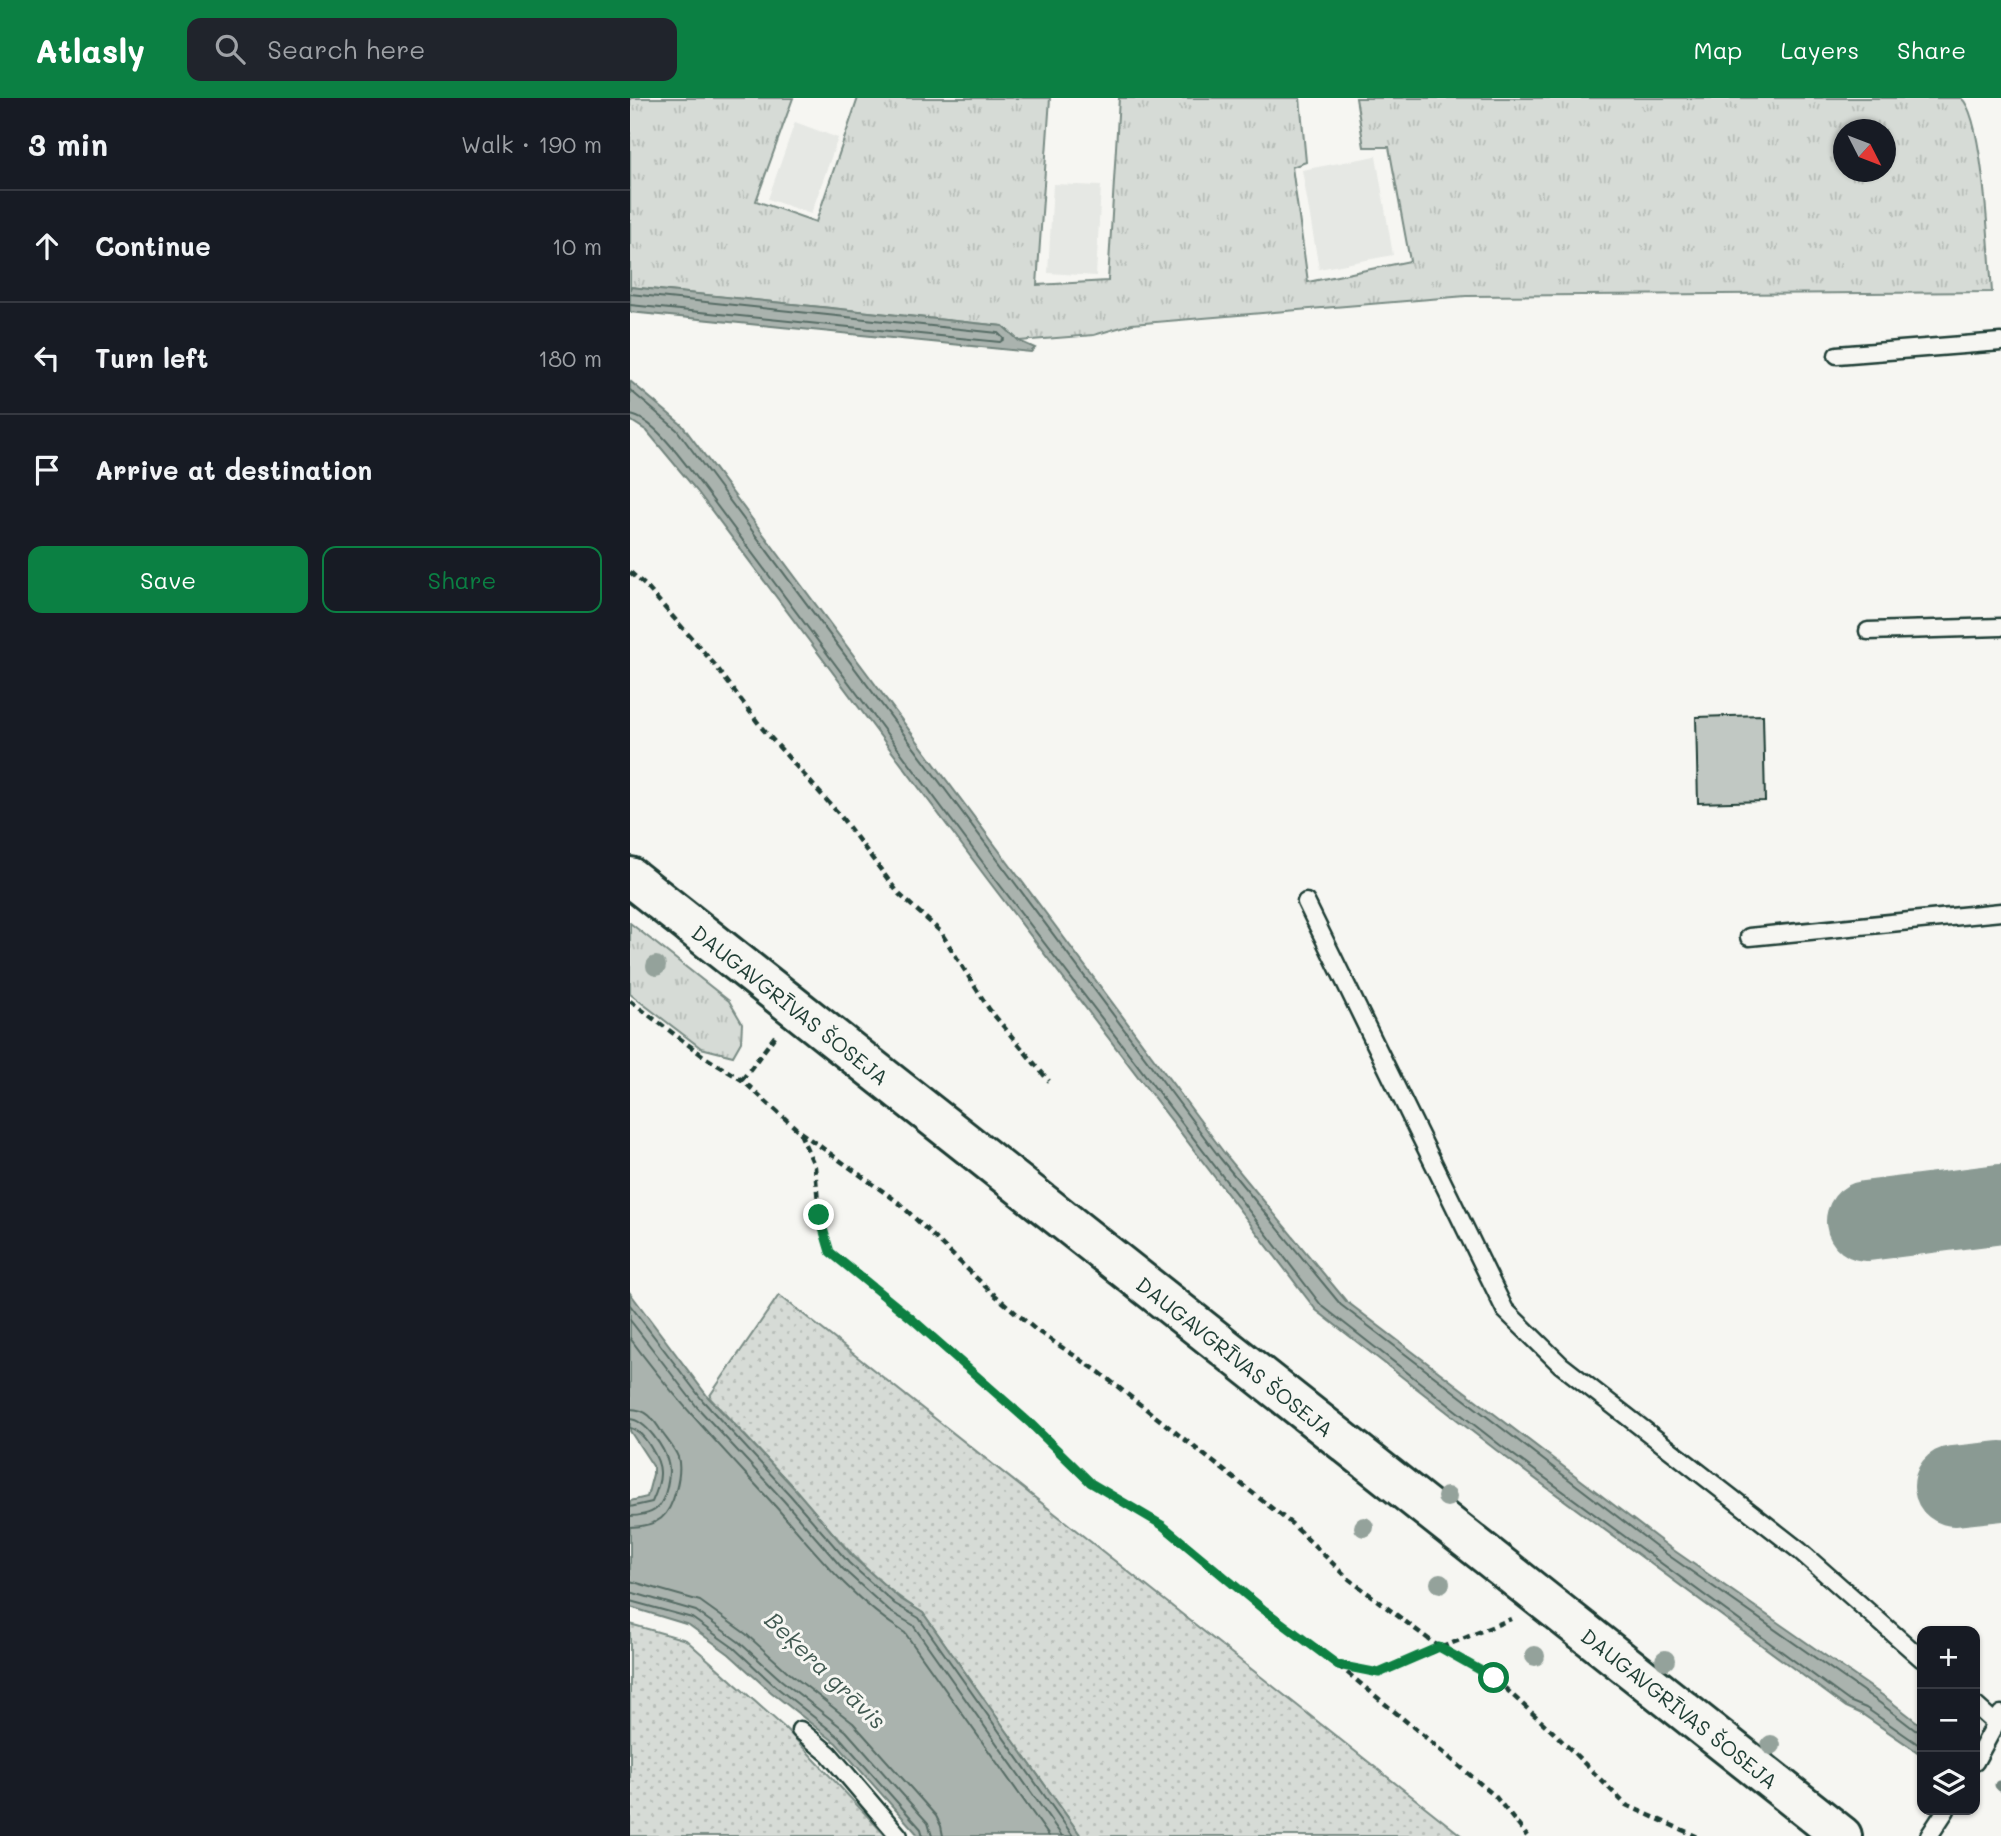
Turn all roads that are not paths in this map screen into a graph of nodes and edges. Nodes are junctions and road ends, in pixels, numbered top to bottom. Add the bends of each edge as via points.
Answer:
1 (2001, 342) edge
2 (1837, 355) dead end
3 (2001, 626) edge
4 (1868, 631) dead end
5 (630, 877) edge
6 (1306, 902) dead end
7 (2001, 912) edge
8 (1749, 937) dead end
9 (1917, 1655) edge
10 (1980, 1708) edge
11 (1998, 1718) edge
12 (800, 1730) dead end
13 (1980, 1752) edge
14 (1943, 1815) edge
15 (899, 1836) edge
16 (1842, 1836) edge
17 (1929, 1836) edge

1 - 2 lane
3 - 4 lane
5 - 16 main road, DAUGAVGRĪVAS ŠOSEJA
6 - 9 lane via 1505,1310 1560,1365 1800,1551
7 - 8 lane
10 - 11 lane
11 - 13 lane
12 - 15 lane via 829,1754
14 - 17 lane

